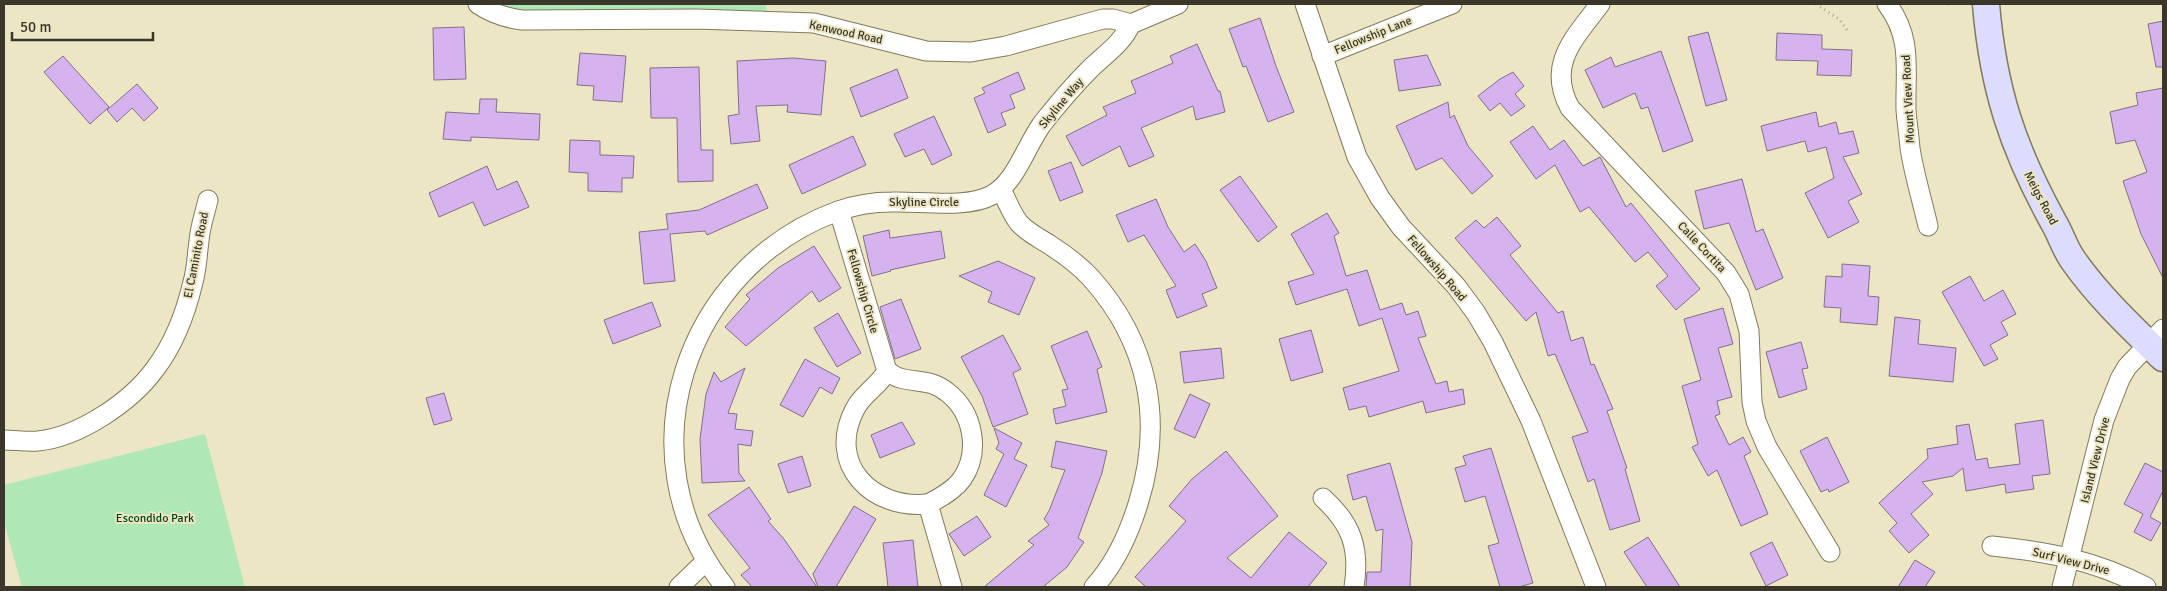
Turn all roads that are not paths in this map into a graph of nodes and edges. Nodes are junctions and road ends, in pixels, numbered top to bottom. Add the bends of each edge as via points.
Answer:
1 (478, 4) edge
2 (1178, 4) edge
3 (1305, 4) edge
4 (1452, 4) edge
5 (1600, 4) edge
6 (1887, 4) edge
7 (1986, 4) edge
8 (1131, 24) junction
9 (1322, 56) junction
10 (1001, 190) junction
11 (208, 200) dead end
12 (839, 211) junction
13 (1928, 226) dead end
14 (2159, 344) edge
15 (886, 370) junction
16 (4, 440) edge
17 (1323, 498) dead end
18 (928, 504) junction
19 (1992, 546) dead end
20 (1830, 552) dead end
21 (2070, 558) junction
22 (706, 560) junction
23 (679, 587) edge
24 (725, 587) edge
25 (952, 587) edge
26 (1094, 587) edge
27 (1354, 587) edge
28 (1596, 587) edge
29 (2062, 587) edge
30 (2146, 587) edge

1 - 8 street, Kenwood Road via 488,11 522,20 697,18 814,23 926,51 971,52 1006,46 1103,19
2 - 8 street
3 - 9 street, Fellowship Road
4 - 9 street, Fellowship Lane
5 - 20 street, Calle Cortita via 1564,56 1560,77 1565,98 1570,108 1726,273 1739,294 1749,331 1752,402 1756,420 1767,447
6 - 13 street, Mount View Road via 1898,18 1903,34 1911,150
7 - 14 main road, Meigs Road via 1995,77 2011,132 2033,186 2072,260 2094,286
8 - 10 street, Skyline Way via 1120,44 1090,69 1040,126 1009,182
9 - 28 street, Fellowship Road via 1357,157 1380,198 1401,227 1456,286 1493,342 1531,421
10 - 12 street, Skyline Circle via 984,199 890,202
10 - 26 street via 1025,229 1063,253 1104,293 1123,321 1144,374 1151,424 1144,486 1118,553
11 - 16 street, El Caminito Road via 194,281 170,344 156,369 135,390 88,424 63,436
12 - 15 street, Fellowship Circle
12 - 22 street, Skyline Circle via 781,240 742,272 718,301 688,357 679,389 674,452 677,484 685,515
14 - 21 street, Island View Drive via 2124,371 2104,420
15 - 18 street via 882,379 854,409 846,438 849,458 863,484 879,497 898,504
15 - 18 street via 899,378 929,382 947,392 961,406 970,424 973,443 966,472 961,481
17 - 27 street via 1340,516 1353,538 1357,569
18 - 25 street
19 - 21 street, Surf View Drive
21 - 29 street, Island View Drive
21 - 30 street, Surf View Drive via 2117,572
22 - 23 street
22 - 24 street, Skyline Circle

